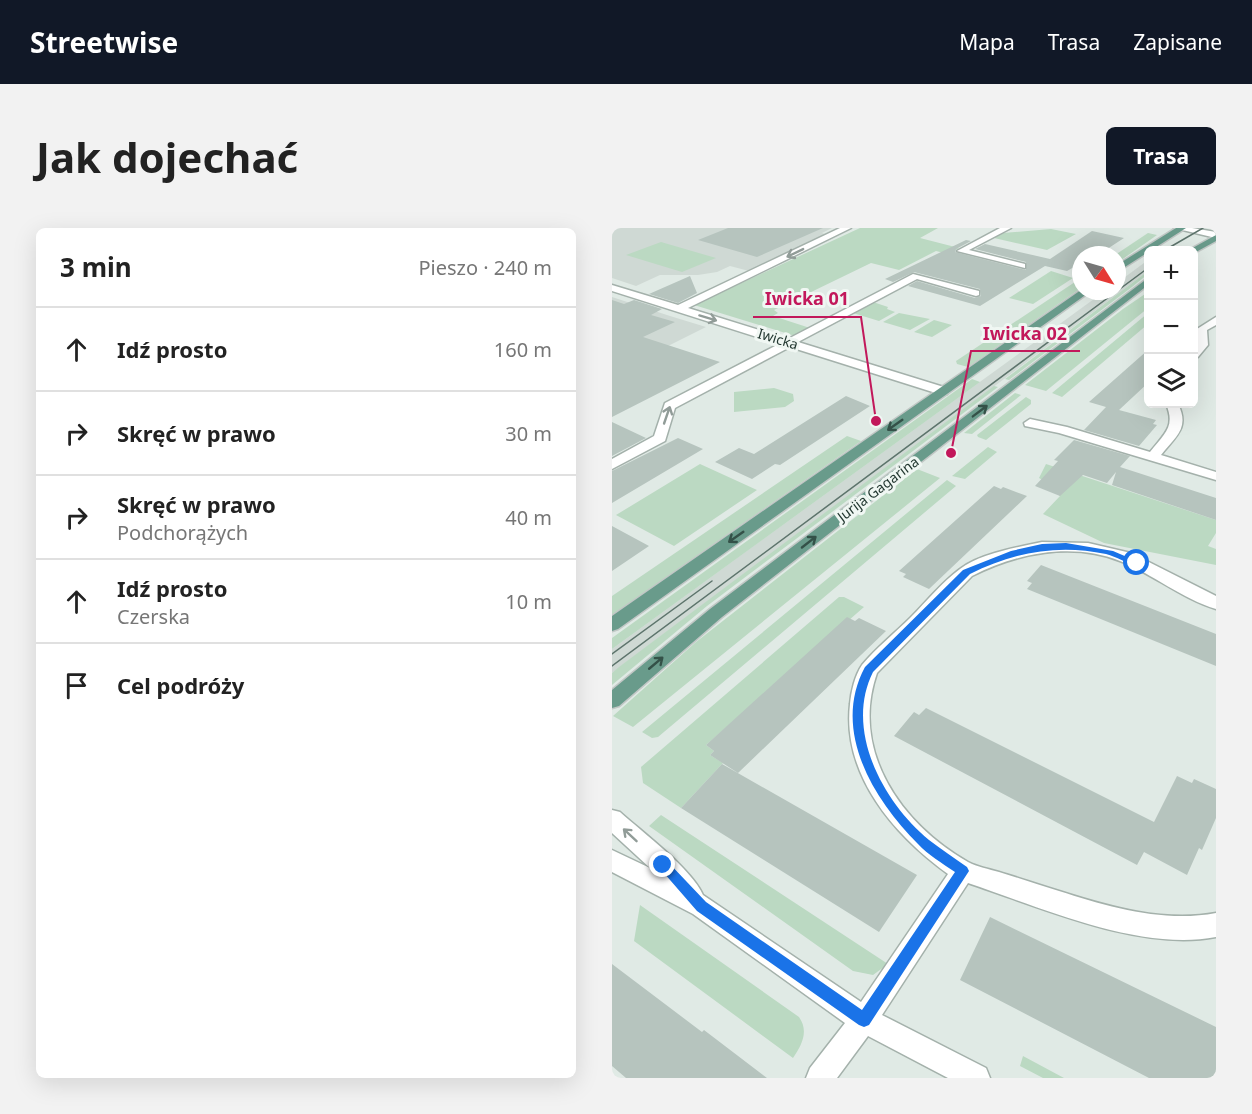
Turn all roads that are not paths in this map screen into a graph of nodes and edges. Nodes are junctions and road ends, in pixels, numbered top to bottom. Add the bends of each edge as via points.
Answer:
1 (847, 228) edge
2 (1007, 228) edge
3 (1180, 228) edge
4 (1207, 228) edge
5 (1216, 230) edge
6 (1216, 236) edge
7 (1198, 247) edge
8 (1126, 263) edge
9 (1022, 266) dead end
10 (1144, 285) edge
11 (612, 288) edge
12 (976, 293) dead end
13 (1073, 300) edge
14 (679, 309) junction
15 (1216, 320) edge
16 (789, 343) junction
17 (1195, 354) edge
18 (943, 391) junction
19 (1174, 408) edge
20 (1030, 423) dead end
21 (1153, 457) junction
22 (612, 465) edge
23 (1216, 476) edge
24 (1216, 603) edge
25 (612, 625) edge
26 (612, 702) edge
27 (612, 819) edge
28 (612, 860) edge
29 (963, 871) junction
30 (701, 906) junction
31 (1216, 925) edge
32 (864, 1020) junction
33 (820, 1078) edge
34 (976, 1078) edge

1 -> 14 street
2 - 9 street via 961,251
3 - 6 street
3 - 8 main road
4 - 5 street
6 - 7 main road
26 -> 10 main road, Jurija Gagarina via 708,619
11 - 14 street, Iwicka
12 - 16 street via 916,276
13 - 18 main road
14 -> 16 street, Iwicka
15 - 17 street via 1202,329 1202,345
16 - 18 street, Iwicka
22 -> 16 street via 660,438 669,406
18 -> 25 main road
19 - 21 street via 1177,426
20 - 21 street
21 - 23 street
24 - 29 street via 1118,555 1088,548 1042,547 1014,553 966,572 869,670 861,685 858,721 865,760 893,809 924,842
30 -> 27 street
28 - 30 street
29 - 31 street via 1127,922 1195,929
29 - 32 street
30 - 32 street
32 - 33 street
32 - 34 street

